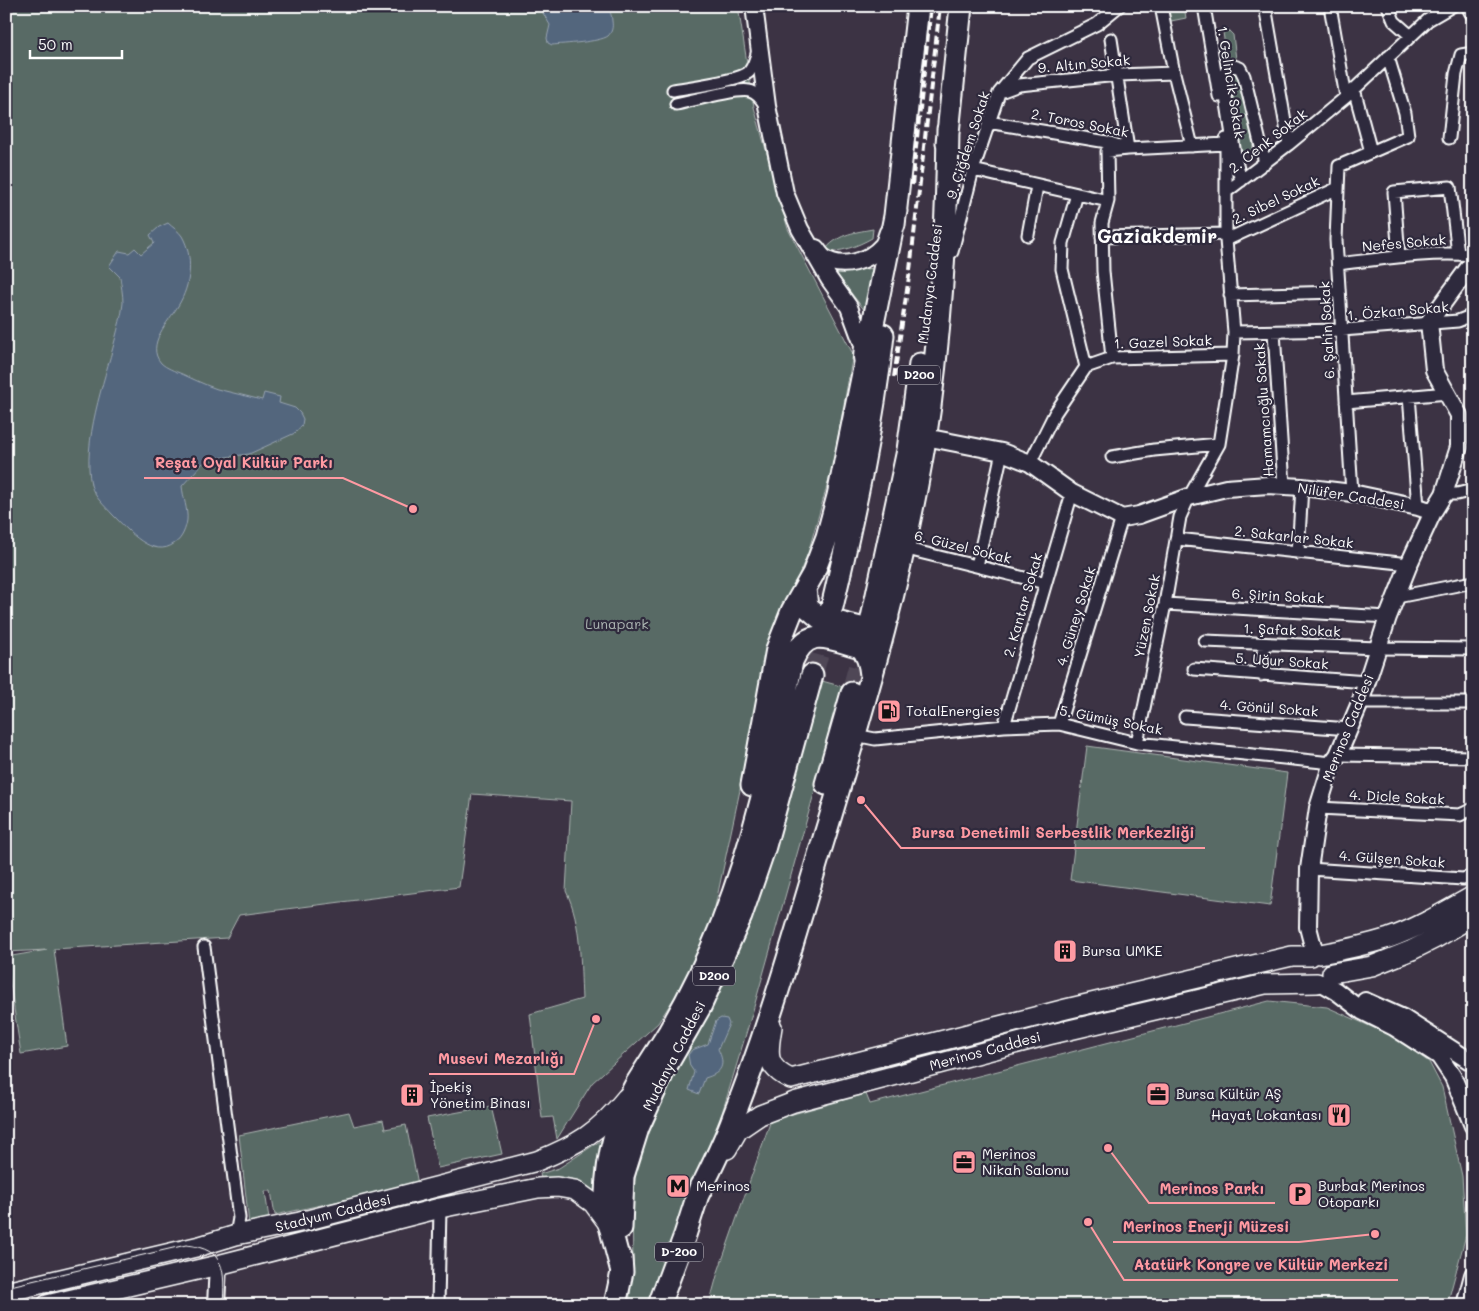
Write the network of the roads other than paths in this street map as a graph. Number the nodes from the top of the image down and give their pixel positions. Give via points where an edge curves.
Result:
1 (754, 6) edge
2 (918, 6) edge
3 (961, 6) edge
4 (1119, 6) edge
5 (1161, 6) edge
6 (1204, 6) edge
7 (1266, 6) edge
8 (1330, 6) edge
9 (1388, 6) edge
10 (1452, 6) edge
11 (1470, 6) edge
12 (1473, 12) edge
13 (1411, 36) junction
14 (1111, 39) dead end
15 (759, 46) junction
16 (1473, 53) edge
17 (1388, 57) junction
18 (1174, 73) junction
19 (1118, 75) junction
20 (673, 90) dead end
21 (999, 93) junction
22 (1350, 93) junction
23 (676, 104) dead end
24 (767, 106) junction
25 (988, 122) junction
26 (948, 129) junction
27 (1449, 138) dead end
28 (1226, 144) junction
29 (1290, 144) junction
30 (1192, 146) junction
31 (1128, 149) junction
32 (1371, 152) junction
33 (1265, 163) junction
34 (973, 170) junction
35 (1241, 181) junction
36 (1037, 186) junction
37 (1338, 188) junction
38 (1226, 192) junction
39 (1078, 194) junction
40 (1108, 201) junction
41 (896, 211) junction
42 (800, 229) junction
43 (1028, 235) dead end
44 (1102, 237) junction
45 (1226, 237) junction
46 (1458, 254) junction
47 (1473, 255) edge
48 (1399, 258) junction
49 (1473, 262) edge
50 (1338, 264) junction
51 (941, 292) junction
52 (1339, 292) junction
53 (1230, 295) junction
54 (1473, 315) edge
55 (1429, 322) junction
56 (1342, 330) junction
57 (1234, 332) junction
58 (1274, 332) junction
59 (1234, 355) junction
60 (1112, 358) junction
61 (1086, 367) junction
62 (861, 382) junction
63 (1448, 393) junction
64 (1409, 396) junction
65 (1346, 402) junction
66 (925, 437) junction
67 (1219, 444) junction
68 (1002, 452) junction
69 (1112, 457) dead end
70 (1030, 463) junction
71 (1284, 486) junction
72 (1302, 487) junction
73 (1473, 490) edge
74 (1072, 493) junction
75 (1352, 493) junction
76 (1444, 494) junction
77 (1189, 497) junction
78 (1425, 509) junction
79 (1122, 518) junction
80 (1177, 540) junction
81 (903, 548) junction
82 (1298, 553) junction
83 (1409, 564) junction
84 (977, 566) junction
85 (1473, 582) edge
86 (1046, 583) junction
87 (805, 589) junction
88 (1397, 597) junction
89 (1165, 604) junction
90 (832, 607) tunnel mouth
91 (880, 617) junction
92 (1388, 617) junction
93 (1205, 641) dead end
94 (1264, 644) junction
95 (1378, 648) junction
96 (1473, 649) edge
97 (1194, 669) dead end
98 (1261, 674) junction
99 (812, 675) tunnel mouth
100 (871, 675) junction
101 (1367, 682) junction
102 (853, 688) tunnel mouth
103 (1360, 703) junction
104 (1473, 703) edge
105 (1185, 717) dead end
106 (1059, 724) junction
107 (1004, 726) junction
108 (1350, 729) junction
109 (856, 735) junction
110 (1137, 743) junction
111 (1473, 757) edge
112 (1335, 759) junction
113 (1318, 808) junction
114 (1473, 810) edge
115 (1309, 869) junction
116 (1468, 877) edge
117 (1473, 895) edge
118 (1473, 916) edge
119 (722, 923) junction
120 (204, 947) dead end
121 (1315, 954) junction
122 (1325, 979) junction
123 (777, 992) junction
124 (1473, 1063) edge
125 (635, 1087) junction
126 (1473, 1099) edge
127 (1472, 1124) edge
128 (696, 1199) junction
129 (440, 1208) junction
130 (236, 1235) junction
131 (218, 1265) junction
132 (622, 1272) junction
133 (1473, 1275) edge
134 (6, 1292) edge
135 (47, 1305) edge
136 (216, 1305) edge
137 (438, 1305) edge
138 (615, 1305) edge
139 (659, 1305) edge
140 (1465, 1305) edge

1 - 15 main road
2 - 41 highway, D200
3 - 26 highway, Mudanya Caddesi / D200
4 - 21 street, 9. Çiğdem Sokak via 1098,24 1028,58
5 - 18 street
6 - 28 street, 1. Gelincik Sokak
7 - 29 street
8 - 22 street
9 - 13 street via 1394,21
10 - 13 street, 2. Cenk Sokak via 1428,20
11 - 12 main road
13 - 17 street, 2. Cenk Sokak
14 - 19 street
15 - 20 street via 756,61 748,72 738,78
15 - 24 main road
16 - 27 street via 1461,55
17 - 22 street, 2. Cenk Sokak
17 - 32 street via 1408,136
18 - 19 street, 9. Altın Sokak
18 - 30 street
19 - 21 street, 9. Altın Sokak via 1019,85
19 - 31 street
21 - 25 street, 9. Çiğdem Sokak
22 - 29 street, 2. Cenk Sokak
22 - 32 street
23 - 24 street via 750,90
24 - 42 main road via 785,193
25 - 31 street, 2. Toros Sokak via 1107,142
25 - 34 street, 9. Çiğdem Sokak
26 - 51 highway
26 - 91 highway, Mudanya Caddesi / D200 via 930,295
28 - 30 street, 2. Toros Sokak
28 - 38 street, 1. Gelincik Sokak
29 - 33 street, 2. Cenk Sokak
30 - 31 street, 2. Toros Sokak
31 - 40 street via 1107,152
32 - 37 street, 6. Şahin Sokak via 1339,166
33 - 35 street, 2. Cenk Sokak
33 - 35 street via 1244,76 1240,68 1228,67 1224,84
34 - 36 street
34 - 51 street, 9. Çiğdem Sokak
35 - 38 street, 2. Cenk Sokak
36 - 39 street
36 - 43 street
37 - 45 street, 2. Sibel Sokak
37 - 50 street, 6. Şahin Sokak
38 - 45 street, 2. Cenk Sokak
39 - 40 street
39 - 61 street via 1063,242 1062,269
40 - 44 street
41 - 42 main road via 883,245 868,258 851,263 824,258
41 - 62 highway
41 - 90 highway, D200 via 879,370 854,516
42 - 62 main road via 849,307 863,345
44 - 45 street
44 - 60 street via 1102,271
45 - 53 street, 2. Cenk Sokak
46 - 47 street, Nefes Sokak
46 - 48 street, Nefes Sokak
46 - 48 street via 1450,187 1394,192
48 - 50 street, Nefes Sokak
49 - 55 main road
50 - 52 street, 6. Şahin Sokak
51 - 66 highway
52 - 53 street
52 - 56 street, 6. Şahin Sokak
53 - 57 street, 2. Cenk Sokak
54 - 55 street, 1. Özkan Sokak via 1458,321
55 - 56 street, 1. Özkan Sokak
55 - 63 main road via 1434,370
56 - 58 street, 1. Özkan Sokak
56 - 65 street, 6. Şahin Sokak
57 - 58 street, 1. Özkan Sokak
57 - 59 street, 2. Cenk Sokak
58 - 71 street, Hamamcıoğlu Sokak
59 - 60 street, 1. Gazel Sokak
59 - 67 street, 2. Cenk Sokak
60 - 61 street, 1. Gazel Sokak
61 - 70 street via 1055,413
62 - 87 highway via 827,537
63 - 64 street
63 - 76 main road via 1459,415 1459,447
64 - 65 street
64 - 78 street
65 - 75 street, 6. Şahin Sokak
66 - 68 main road
66 - 81 highway
67 - 69 street
67 - 77 street, 2. Cenk Sokak
68 - 70 main road
68 - 84 street
70 - 74 main road
71 - 72 main road, Nilüfer Caddesi
71 - 77 main road, Nilüfer Caddesi via 1226,488
72 - 75 main road, Nilüfer Caddesi
72 - 82 street
73 - 76 street
74 - 79 main road
74 - 86 street, 2. Kantar Sokak
75 - 78 main road, Nilüfer Caddesi
76 - 78 main road
77 - 79 main road, Nilüfer Caddesi
77 - 80 street, Yüzen Sokak via 1180,517
78 - 83 main road, Merinos Caddesi
79 - 106 street, 4. Güney Sokak
80 - 82 street, 2. Sakarlar Sokak
80 - 89 street, Yüzen Sokak
81 - 84 street, 6. Güzel Sokak
81 - 91 highway
82 - 83 street, 2. Sakarlar Sokak
83 - 88 main road, Merinos Caddesi
84 - 86 street, 6. Güzel Sokak
85 - 88 street
86 - 107 street, 2. Kantar Sokak
87 - 91 highway via 807,607 820,618 872,631 877,629
87 - 119 highway via 777,649 741,846
88 - 92 main road, Merinos Caddesi
89 - 92 street, 6. Şirin Sokak
89 - 110 street, Yüzen Sokak
91 - 100 highway
92 - 95 main road, Merinos Caddesi
93 - 94 street, 1. Şafak Sokak
94 - 95 street, 1. Şafak Sokak
94 - 98 street
95 - 96 street, 1. Şafak Sokak
95 - 101 main road, Merinos Caddesi
97 - 98 street, 5. Uğur Sokak
98 - 101 street, 5. Uğur Sokak
99 - 132 highway, Mudanya Caddesi / D200 via 765,846 741,916 700,1007 665,1068 638,1128 623,1176
100 - 109 highway
100 - 119 highway via 866,652 861,647 819,637 810,638 796,650 761,802
101 - 103 main road, Merinos Caddesi
102 - 128 highway via 797,884
103 - 104 street
103 - 108 main road, Merinos Caddesi
105 - 108 street, 4. Gönül Sokak
106 - 107 street, 5. Gümüş Sokak
106 - 110 street, 5. Gümüş Sokak
107 - 109 street, 5. Gümüş Sokak via 875,739
108 - 112 main road, Merinos Caddesi
109 - 123 highway
110 - 112 street, 5. Gümüş Sokak
111 - 112 street, 5. Gümüş Sokak
112 - 113 main road, Merinos Caddesi
113 - 114 street, 4. Dicle Sokak via 1460,815
113 - 115 main road, Merinos Caddesi
115 - 116 street, 4. Gülşen Sokak
115 - 121 main road, Merinos Caddesi via 1308,927
116 - 117 street
117 - 121 main road via 1390,937
118 - 122 main road, Merinos Caddesi via 1412,950 1372,966
119 - 125 highway via 698,978
120 - 130 street via 239,1218
121 - 122 main road via 1332,962
121 - 122 main road via 1305,963 1304,972 1309,980
121 - 123 main road, Merinos Caddesi via 1292,956 1085,1004 791,1079 771,1065 769,1046
122 - 124 main road via 1403,1018
122 - 127 main road via 1362,1011 1439,1056 1453,1077
122 - 128 main road, Merinos Caddesi via 1265,984 1048,1035 794,1102 760,1115 738,1130
123 - 128 highway via 733,1120
125 - 130 main road, Stadyum Caddesi via 593,1133 567,1149 537,1161 300,1222
125 - 132 highway via 621,1117 610,1154 606,1196
126 - 127 main road via 1470,1106
128 - 139 highway, D-200
129 - 131 main road
129 - 132 main road via 538,1188 575,1190 593,1203 607,1222
129 - 137 street
130 - 134 main road, Stadyum Caddesi
131 - 135 main road
131 - 136 main road
132 - 138 highway
133 - 140 main road

